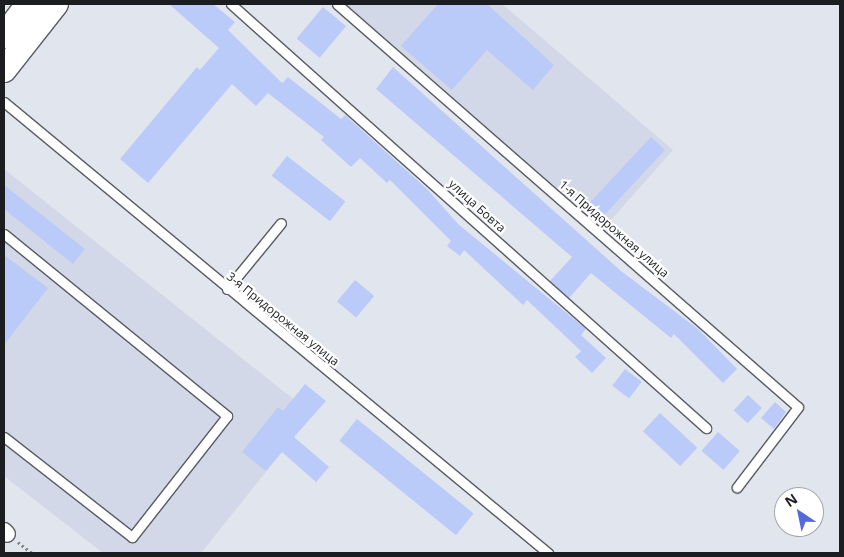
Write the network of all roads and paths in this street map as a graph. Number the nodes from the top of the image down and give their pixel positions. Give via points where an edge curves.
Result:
1 (24, 4) edge
2 (28, 4) edge
3 (56, 4) edge
4 (64, 4) edge
5 (231, 4) edge
6 (337, 4) edge
7 (14, 34) edge
8 (4, 70) edge
9 (4, 102) edge
10 (281, 222) dead end
11 (4, 234) edge
12 (227, 289) junction
13 (706, 428) dead end
14 (4, 437) edge
15 (737, 487) dead end
16 (548, 553) edge

1 - 7 main road
2 - 7 main road
3 - 7 main road
4 - 7 main road
5 - 13 lane, улица Бовта
6 - 15 lane, 1-я Придорожная улица via 798,408
7 - 8 main road
9 - 12 lane, 3-я Придорожная улица
10 - 12 lane
11 - 14 lane via 227,416 132,537
12 - 16 lane, 3-я Придорожная улица

